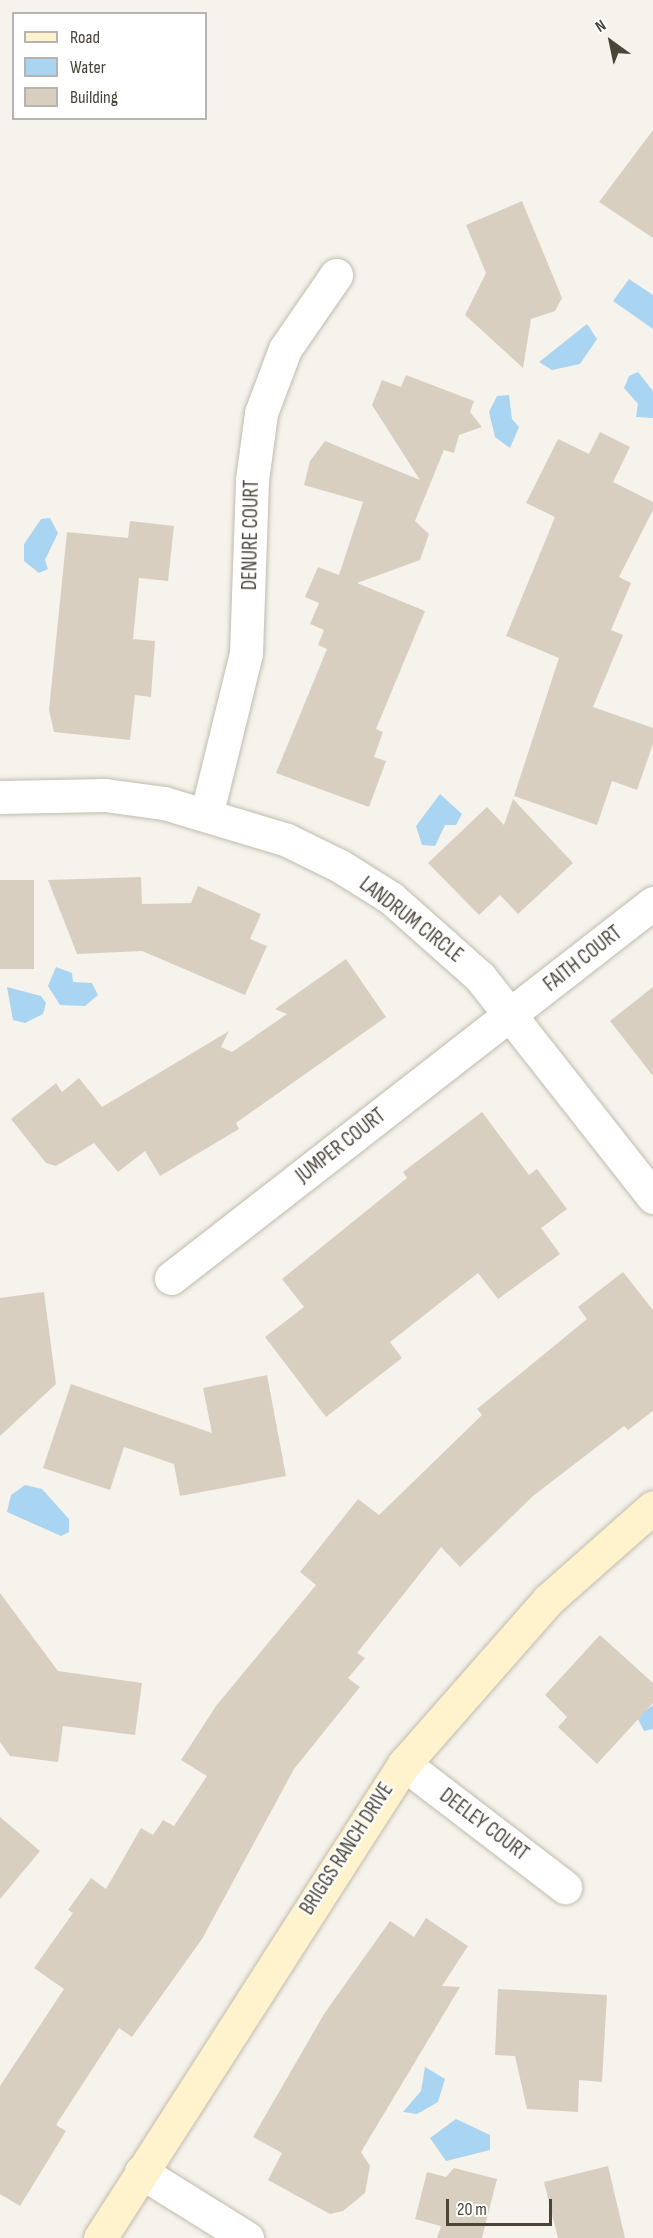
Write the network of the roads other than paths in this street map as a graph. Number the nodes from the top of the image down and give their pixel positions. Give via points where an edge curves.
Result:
1 (336, 274) dead end
2 (0, 797) edge
3 (207, 812) junction
4 (653, 903) edge
5 (512, 1014) junction
6 (653, 1197) edge
7 (171, 1278) dead end
8 (653, 1507) edge
9 (404, 1764) junction
10 (565, 1887) dead end
11 (141, 2172) junction
12 (100, 2238) edge
13 (247, 2238) edge

1 - 3 street, DENURE COURT via 285,349 261,413 252,480 246,653
2 - 3 street, LANDRUM CIRCLE via 105,795
3 - 5 street, LANDRUM CIRCLE via 287,840 391,898 437,935
4 - 5 street, FAITH COURT
5 - 6 street, LANDRUM CIRCLE
5 - 7 street, JUMPER COURT
8 - 9 street, BRIGGS RANCH DRIVE via 548,1600 475,1676
9 - 10 street, DEELEY COURT
9 - 11 street, BRIGGS RANCH DRIVE
11 - 12 street, BRIGGS RANCH DRIVE
11 - 13 street

